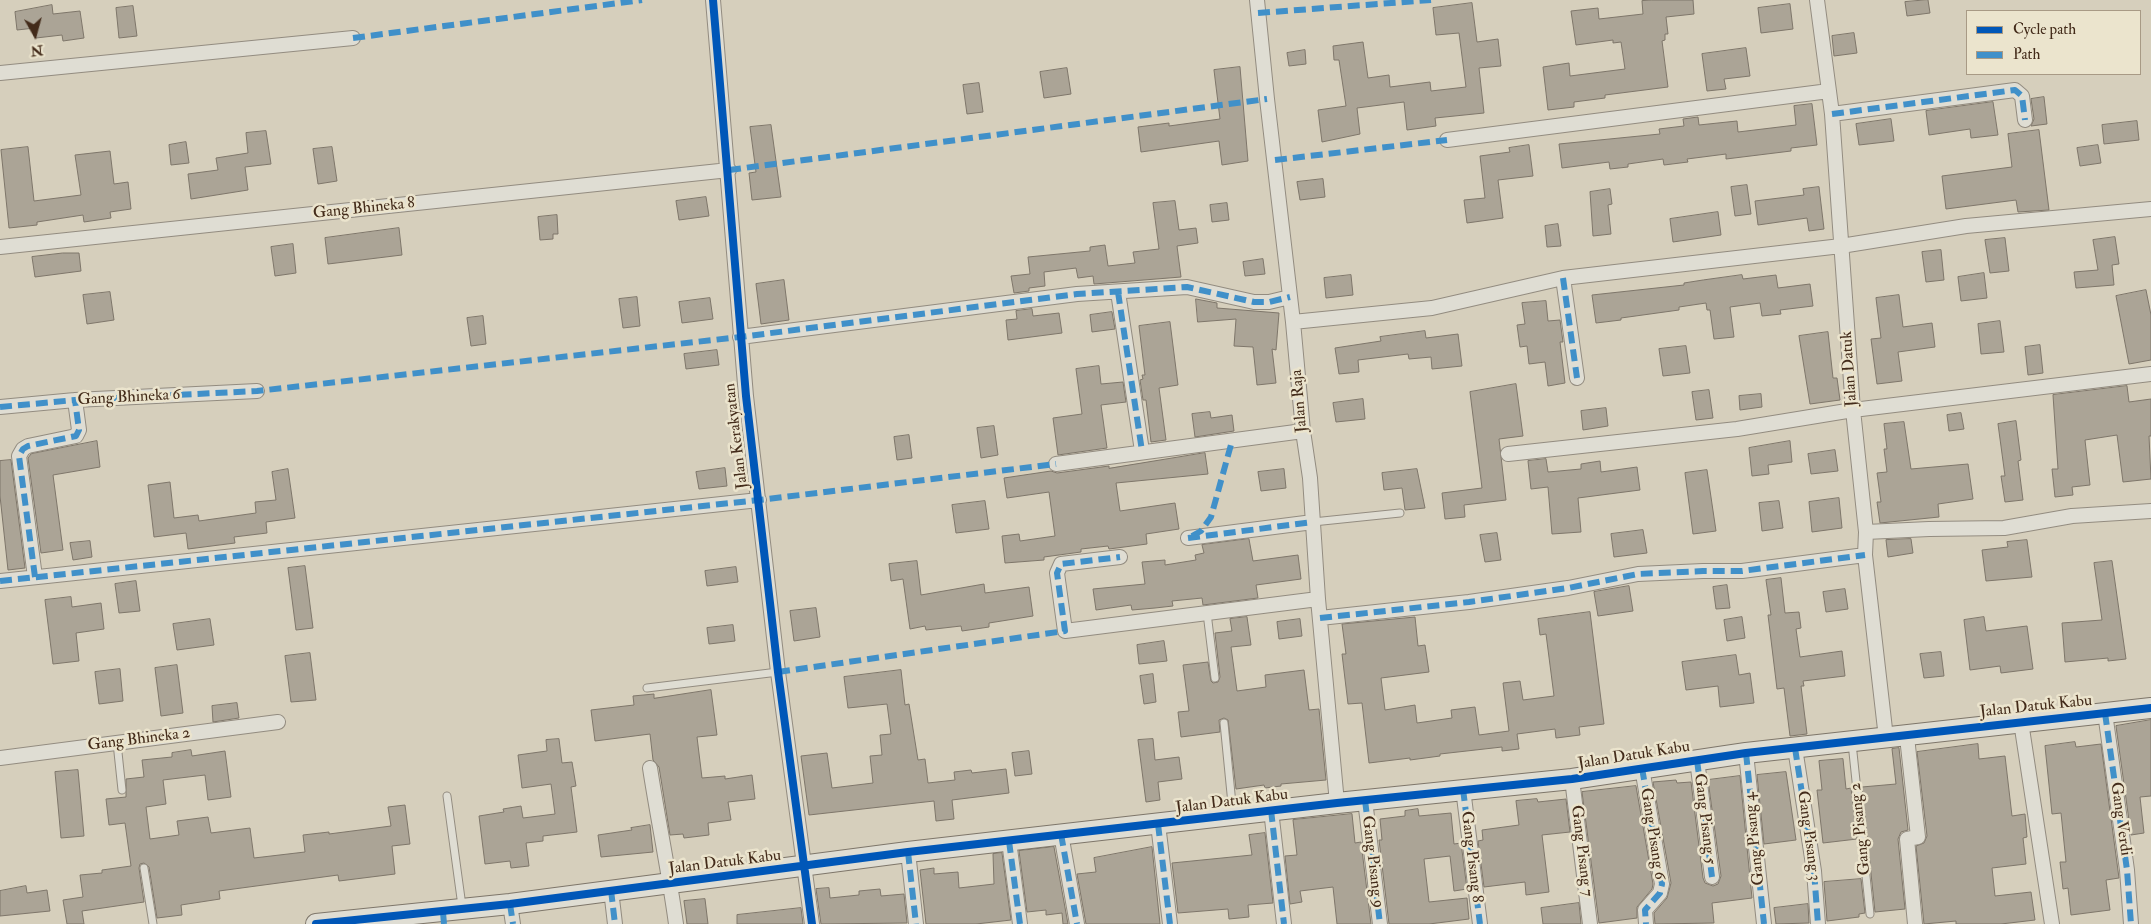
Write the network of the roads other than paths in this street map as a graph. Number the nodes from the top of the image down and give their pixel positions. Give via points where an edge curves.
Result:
1 (713, 0) edge
2 (1257, 0) edge
3 (1817, 0) edge
4 (353, 38) dead end
5 (0, 73) edge
6 (1829, 90) junction
7 (1832, 114) junction
8 (2025, 120) dead end
9 (1447, 140) dead end
10 (729, 170) junction
11 (2151, 209) edge
12 (1841, 246) junction
13 (0, 247) edge
14 (1563, 278) junction
15 (1118, 292) junction
16 (1290, 297) junction
17 (1293, 322) junction
18 (740, 337) junction
19 (2151, 374) edge
20 (1577, 378) dead end
21 (257, 391) dead end
22 (75, 400) junction
23 (0, 408) edge
24 (1853, 410) junction
25 (1303, 431) junction
26 (1142, 451) junction
27 (1508, 454) dead end
28 (1056, 464) dead end
29 (758, 500) junction
30 (2151, 511) edge
31 (1400, 512) dead end
32 (1313, 522) junction
33 (1866, 532) junction
34 (1188, 538) dead end
35 (1865, 555) junction
36 (1120, 557) dead end
37 (35, 577) junction
38 (0, 581) edge
39 (1318, 600) junction
40 (1207, 613) junction
41 (1320, 618) junction
42 (778, 672) junction
43 (1214, 678) dead end
44 (647, 688) dead end
45 (2151, 708) edge
46 (2105, 713) junction
47 (278, 722) dead end
48 (2021, 722) junction
49 (1224, 723) dead end
50 (1907, 736) junction
51 (1886, 738) junction
52 (117, 743) junction
53 (1852, 743) junction
54 (1795, 748) junction
55 (1746, 753) junction
56 (0, 758) edge
57 (1697, 760) junction
58 (650, 768) dead end
59 (1642, 768) junction
60 (1572, 779) junction
61 (1463, 789) junction
62 (122, 790) dead end
63 (446, 796) dead end
64 (1365, 800) junction
65 (1337, 803) junction
66 (1271, 810) junction
67 (1233, 815) junction
68 (1158, 824) junction
69 (1061, 834) junction
70 (1009, 841) junction
71 (908, 852) junction
72 (804, 867) junction
73 (144, 868) dead end
74 (1712, 877) dead end
75 (671, 883) junction
76 (611, 890) junction
77 (510, 904) junction
78 (1870, 914) dead end
79 (450, 915) edge
80 (153, 924) edge
81 (316, 924) edge
82 (513, 924) edge
83 (615, 924) edge
84 (676, 924) edge
85 (812, 924) edge
86 (916, 924) edge
87 (1020, 924) edge
88 (1077, 924) edge
89 (1170, 924) edge
90 (1284, 924) edge
91 (1380, 924) edge
92 (1480, 924) edge
93 (1590, 924) edge
94 (1646, 924) edge
95 (1764, 924) edge
96 (1818, 924) edge
97 (1915, 924) edge
98 (2052, 924) edge
99 (2131, 924) edge

1 - 10 street, Jalan Kerakyatan
2 - 16 street, Jalan Raja
3 - 6 street, Jalan Datuk
4 - 5 street
6 - 7 street, Jalan Datuk
6 - 9 street
7 - 8 street via 2016,90 2022,96
7 - 12 street, Jalan Datuk
10 - 13 street, Gang Bhineka 8
10 - 18 street, Jalan Kerakyatan
11 - 12 street via 1966,226
12 - 14 street
12 - 24 street, Jalan Datuk
14 - 17 street via 1432,308
14 - 20 street
15 - 16 street via 1187,287 1254,302
15 - 18 street via 1068,295
15 - 26 street
16 - 17 street, Jalan Raja
17 - 25 street, Jalan Raja
18 - 29 street, Jalan Kerakyatan
19 - 24 street
21 - 22 street, Gang Bhineka 6
22 - 23 street, Gang Bhineka 6
22 - 37 street via 78,434 28,446 19,456
24 - 27 street via 1737,429
24 - 33 street, Jalan Datuk
25 - 26 street
25 - 32 street, Jalan Raja
26 - 28 street
29 - 37 street
29 - 42 street, Jalan Kerakyatan
30 - 33 street via 2072,516 2004,528
31 - 32 lane
32 - 34 street
32 - 39 street, Jalan Raja
33 - 35 street, Jalan Datuk
35 - 41 street via 1742,571 1638,574 1469,602
35 - 51 street, Jalan Datuk
36 - 40 street via 1070,562 1058,568 1065,631
37 - 38 street
39 - 40 street
39 - 41 street, Jalan Raja
40 - 43 lane
41 - 65 street, Jalan Raja
42 - 44 lane
42 - 72 street, Jalan Kerakyatan
45 - 46 street, Jalan Datuk Kabu
46 - 48 street, Jalan Datuk Kabu
46 - 99 street, Gang Verdi via 2127,870
47 - 52 street, Gang Bhineka 2
48 - 50 street, Jalan Datuk Kabu
48 - 98 street
49 - 67 lane
50 - 51 street, Jalan Datuk Kabu
50 - 97 street via 1918,837 1907,839
51 - 53 street, Jalan Datuk Kabu
52 - 56 street, Gang Bhineka 2
52 - 62 lane
53 - 54 street, Jalan Datuk Kabu
53 - 78 lane, Gang Pisang 2
54 - 55 street, Jalan Datuk Kabu
54 - 96 street, Gang Pisang 3 via 1814,871
55 - 57 street, Jalan Datuk Kabu
55 - 95 street, Gang Pisang 4
57 - 59 street, Jalan Datuk Kabu
57 - 74 street, Gang Pisang 5
58 - 75 street
59 - 60 street, Jalan Datuk Kabu
59 - 94 street, Gang Pisang 6 via 1662,884 1660,893 1645,910
60 - 61 street, Jalan Datuk Kabu
60 - 93 street, Gang Pisang 7
61 - 64 street, Jalan Datuk Kabu
61 - 92 street, Gang Pisang 8
63 - 79 lane
64 - 65 street, Jalan Datuk Kabu
64 - 91 street, Gang Pisang 9
65 - 66 street, Jalan Datuk Kabu
66 - 67 street, Jalan Datuk Kabu
66 - 90 street
67 - 68 street, Jalan Datuk Kabu
68 - 69 street, Jalan Datuk Kabu
68 - 89 street
69 - 70 street, Jalan Datuk Kabu
69 - 88 street
70 - 71 street, Jalan Datuk Kabu
70 - 87 street
71 - 72 street, Jalan Datuk Kabu
71 - 86 street
72 - 75 street, Jalan Datuk Kabu
72 - 85 street, Jalan Kerakyatan
73 - 80 lane
75 - 76 street, Jalan Datuk Kabu
75 - 84 street
76 - 77 street, Jalan Datuk Kabu
76 - 83 street
77 - 79 street, Jalan Datuk Kabu
77 - 82 street
79 - 81 street, Jalan Datuk Kabu

